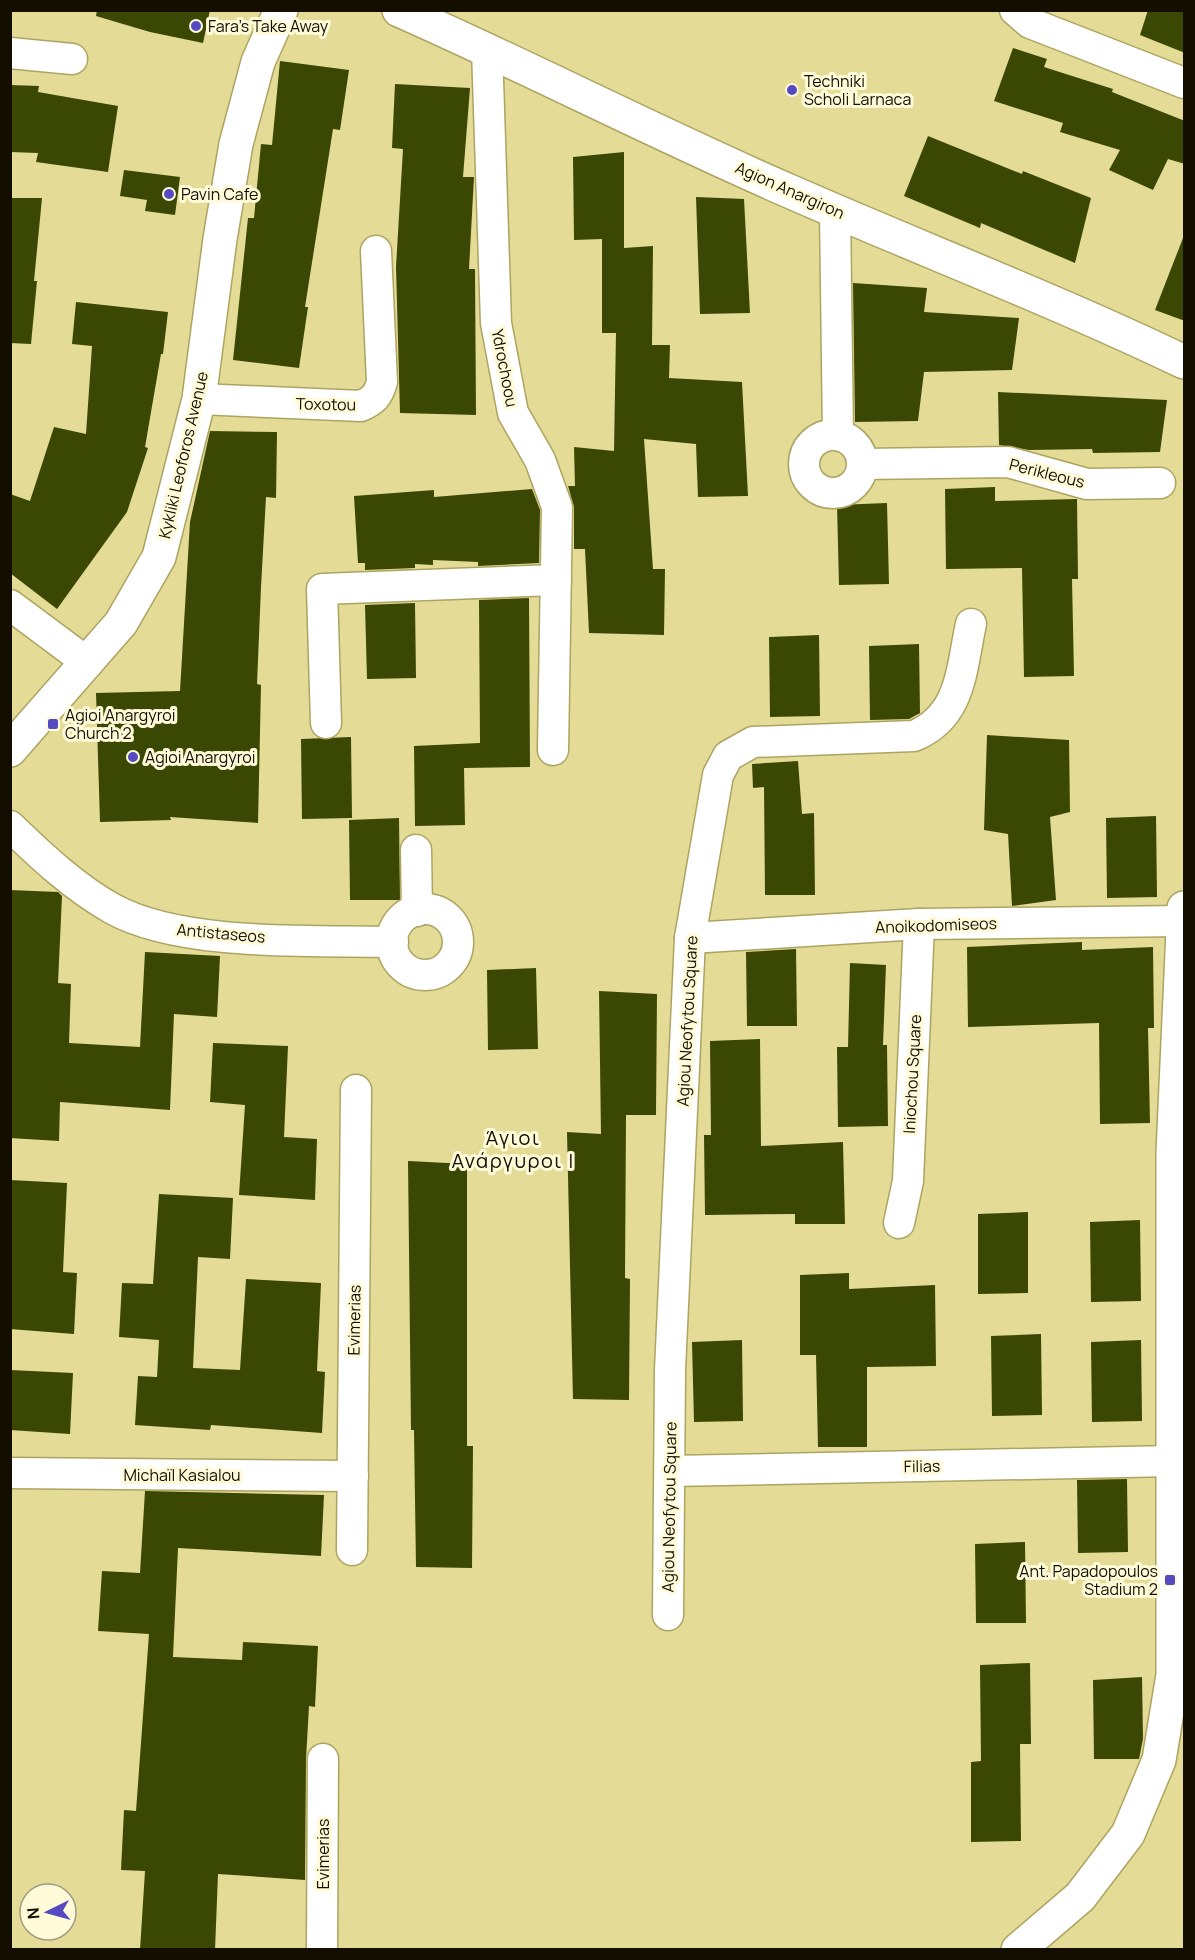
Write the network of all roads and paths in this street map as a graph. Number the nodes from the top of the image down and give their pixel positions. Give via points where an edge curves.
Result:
1 (281, 10) edge
2 (399, 10) edge
3 (1015, 10) edge
4 (487, 49) junction
5 (10, 53) edge
6 (72, 59) dead end
7 (1185, 83) edge
8 (835, 210) junction
9 (376, 251) dead end
10 (1185, 362) edge
11 (199, 399) junction
12 (838, 435) junction
13 (863, 464) junction
14 (1160, 483) dead end
15 (556, 580) junction
16 (10, 606) edge
17 (971, 624) dead end
18 (88, 663) junction
19 (326, 723) dead end
20 (10, 750) edge
21 (553, 750) dead end
22 (10, 826) edge
23 (416, 850) dead end
24 (417, 911) junction
25 (1184, 914) edge
26 (919, 924) junction
27 (690, 938) junction
28 (393, 942) junction
29 (356, 1090) dead end
30 (899, 1223) dead end
31 (1174, 1461) junction
32 (670, 1471) junction
33 (10, 1473) edge
34 (353, 1476) junction
35 (352, 1550) dead end
36 (668, 1615) dead end
37 (323, 1759) dead end
38 (322, 1950) edge
39 (1018, 1950) edge

1 - 11 street, Kykliki Leoforos Avenue via 258,62 236,144
2 - 4 street, Agion Anargiron
3 - 7 street via 1030,23
4 - 8 street, Agion Anargiron
4 - 15 street, Ydrochoou via 496,323 513,413 540,459 557,507
5 - 6 street
8 - 10 street, Agion Anargiron via 1088,316
8 - 12 street
9 - 11 street, Toxotou via 382,382 373,401 361,406
11 - 18 street, Kykliki Leoforos Avenue via 159,557 121,623
12 - 13 street via 855,445
12 - 13 street via 818,439 811,445 804,464 810,483 825,493 843,492 858,481
13 - 14 street, Perikleous via 1008,462 1087,484
15 - 19 street via 322,589
15 - 21 street, Ydrochoou
16 - 18 street
17 - 27 street, Agiou Neofytou Square via 953,702 930,729 914,736 753,742 728,756 712,800
18 - 20 street, Kykliki Leoforos Avenue
22 - 28 street, Antistaseos via 81,888 114,909 145,922 204,934
23 - 24 street
24 - 28 street via 399,922
24 - 28 street via 440,913 449,920 458,941 451,963 432,975 420,975 409,971 395,954
25 - 26 street, Anoikodomiseos
25 - 31 street via 1173,1153
26 - 27 street, Anoikodomiseos
26 - 30 street, Iniochou Square via 908,1181
27 - 32 street, Agiou Neofytou Square via 670,1370
29 - 34 street, Evimerias
31 - 32 street, Filias
31 - 39 street via 1173,1675 1159,1760 1128,1834 1080,1897
32 - 36 street, Agiou Neofytou Square
33 - 34 street, Michaïl Kasialou
34 - 35 street, Evimerias
37 - 38 street, Evimerias

